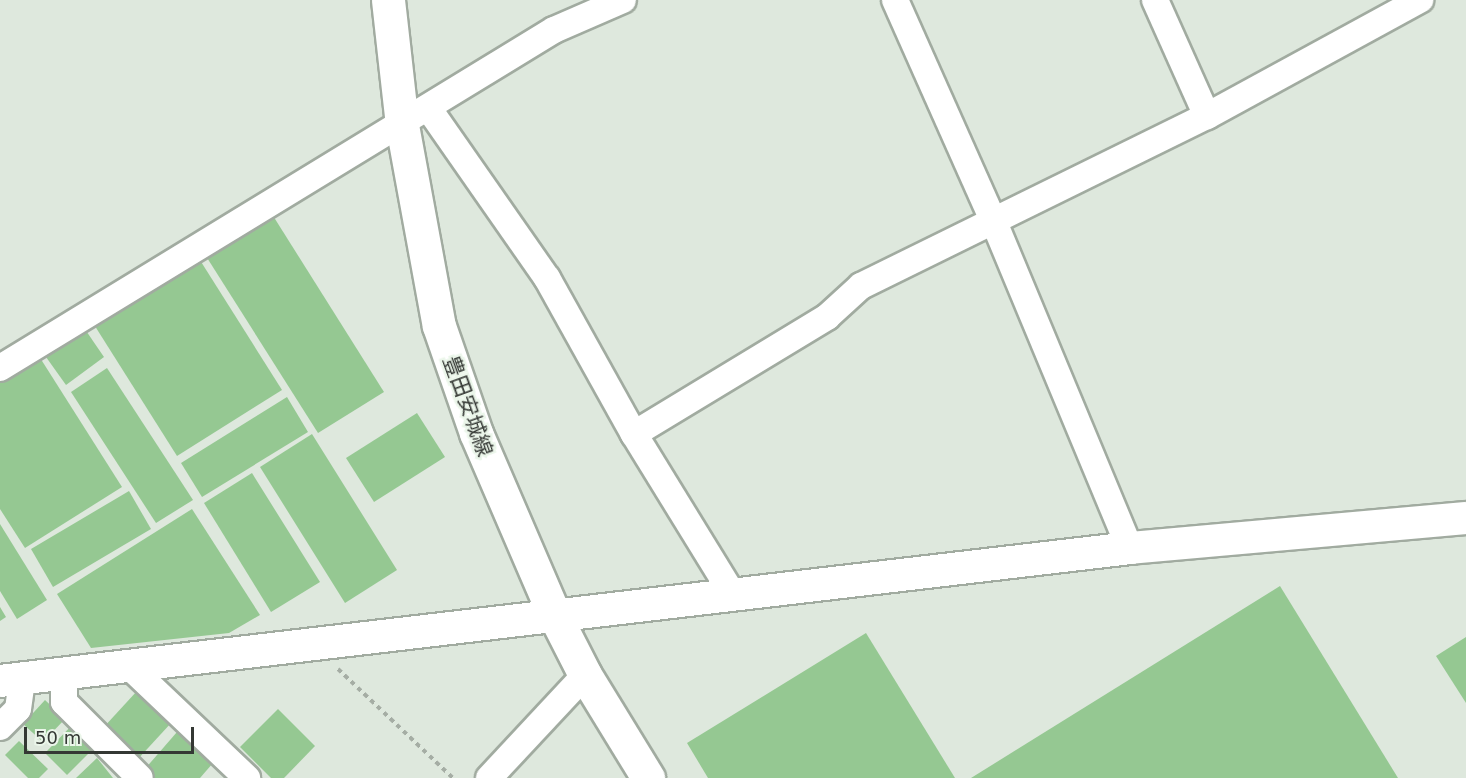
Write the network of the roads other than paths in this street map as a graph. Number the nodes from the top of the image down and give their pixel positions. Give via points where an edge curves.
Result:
1 (388, 0) edge
2 (623, 0) edge
3 (895, 0) edge
4 (1155, 0) edge
5 (1420, 0) edge
6 (1207, 116) junction
7 (416, 117) junction
8 (994, 222) junction
9 (0, 368) edge
10 (634, 434) junction
11 (1466, 518) edge
12 (1130, 548) junction
13 (733, 595) junction
14 (555, 616) junction
15 (129, 666) junction
16 (64, 674) junction
17 (585, 675) junction
18 (11, 680) edge
19 (0, 727) edge
20 (140, 778) edge
21 (247, 778) edge
22 (489, 778) edge
23 (648, 778) edge

1 - 7 main road, 豊田安城線
2 - 7 street via 554,30
3 - 8 street
4 - 6 street
5 - 6 street
6 - 8 street
7 - 9 street
7 - 10 street via 547,278
7 - 14 main road, 豊田安城線 via 439,326 476,433
8 - 10 street via 861,285 826,317
8 - 12 street
10 - 13 street
11 - 12 street
12 - 13 street
13 - 14 street
14 - 15 street
14 - 17 main road, 豊田安城線
15 - 16 street
15 - 21 street
16 - 18 street
16 - 20 street via 64,702
17 - 22 street
17 - 23 main road, 豊田安城線
18 - 19 street via 18,709

